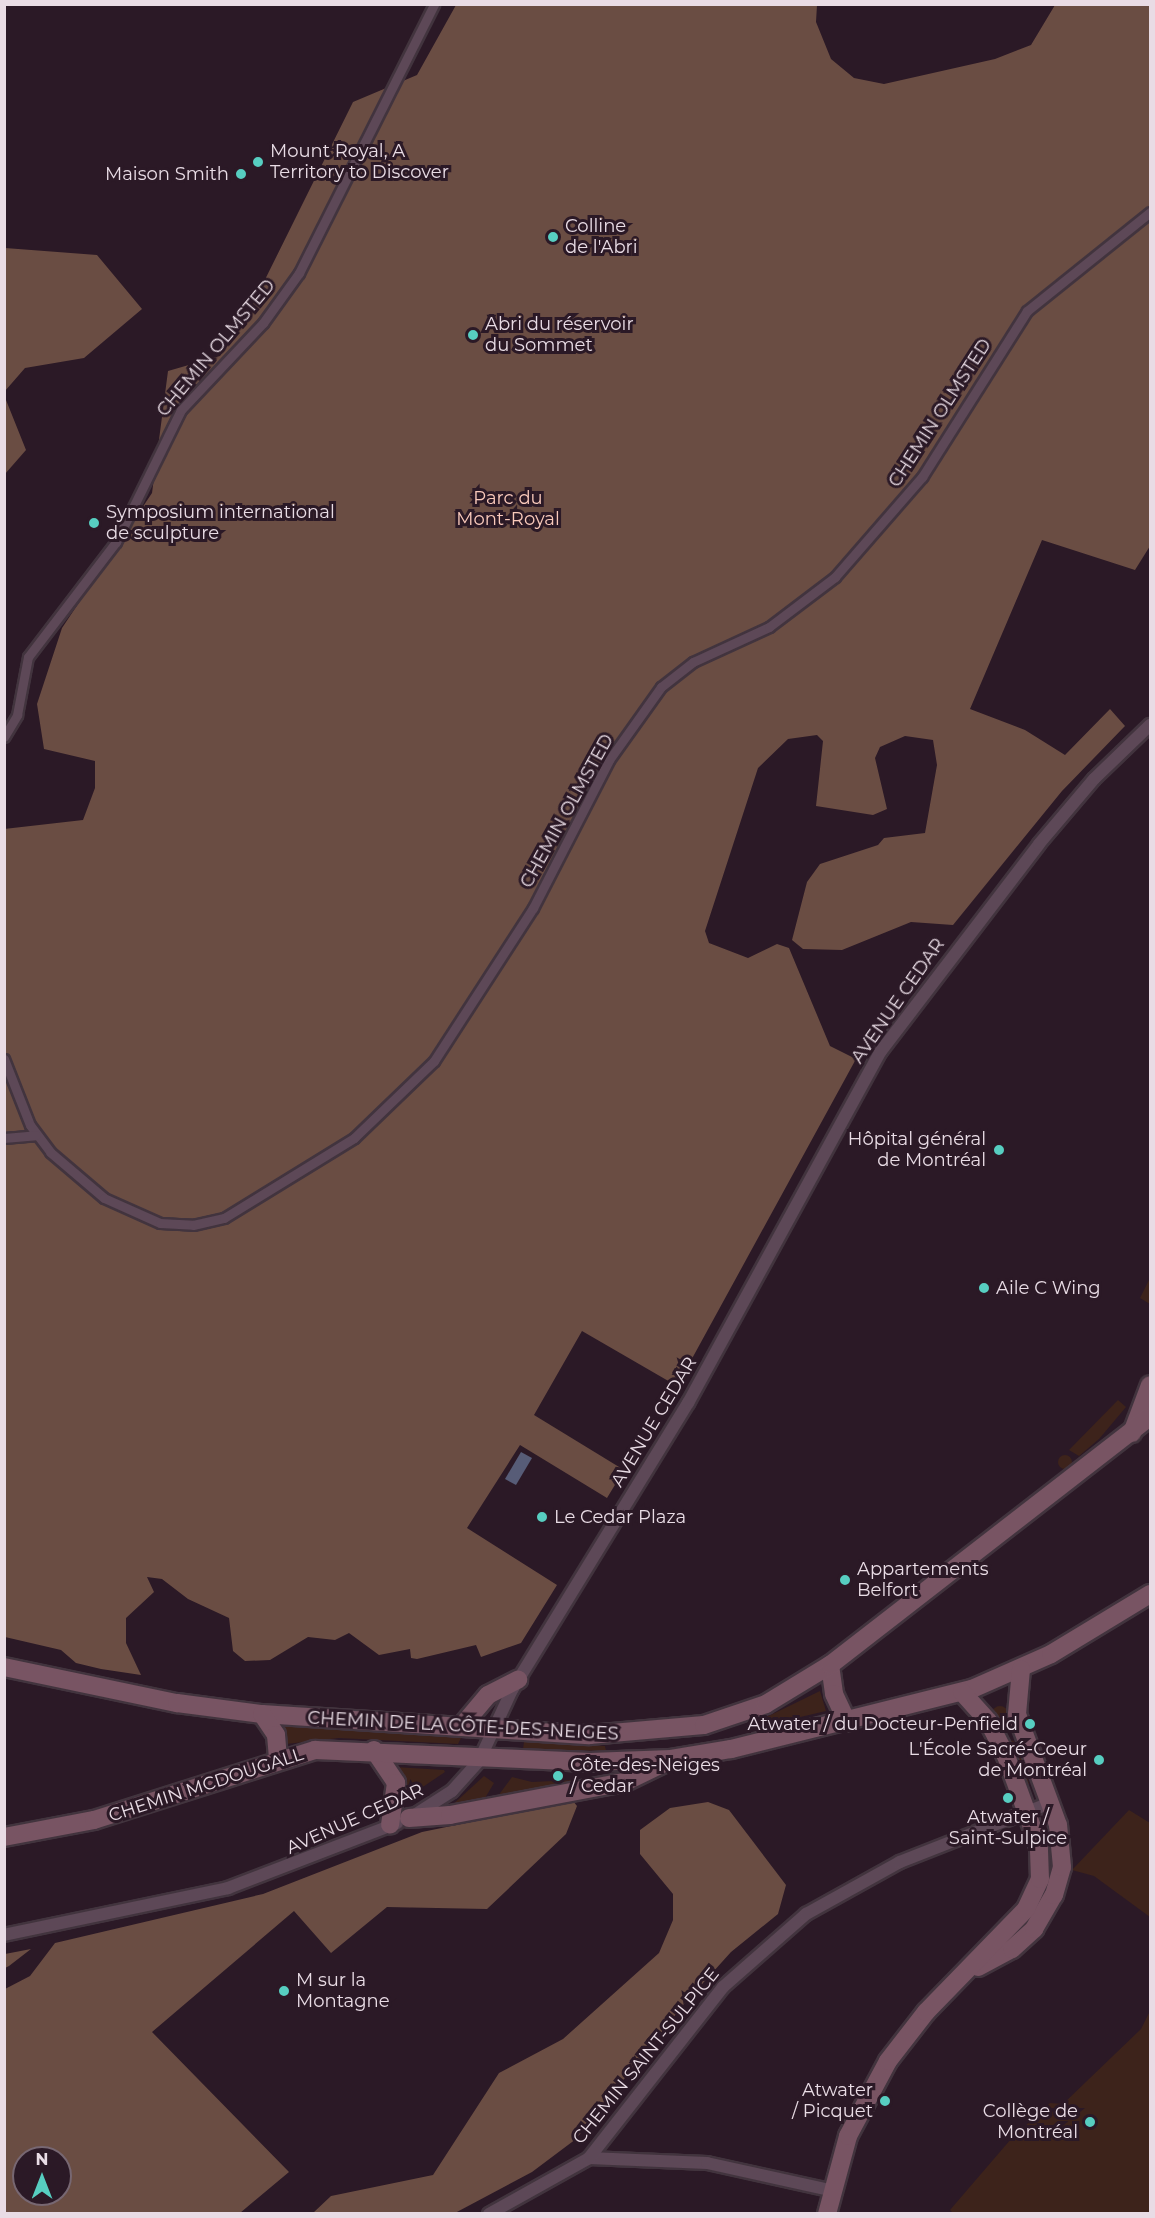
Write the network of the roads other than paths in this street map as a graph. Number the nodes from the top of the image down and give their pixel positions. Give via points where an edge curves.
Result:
1 (434, 4) edge
2 (1150, 212) edge
3 (1150, 725) edge
4 (4, 737) edge
5 (4, 1059) edge
6 (36, 1135) junction
7 (4, 1138) edge
8 (1150, 1385) edge
9 (1150, 1417) edge
10 (1131, 1434) junction
11 (1150, 1594) edge
12 (831, 1665) junction
13 (4, 1667) edge
14 (1022, 1669) junction
15 (518, 1680) junction
16 (962, 1692) junction
17 (262, 1714) junction
18 (847, 1722) junction
19 (461, 1727) junction
20 (493, 1729) junction
21 (374, 1750) junction
22 (481, 1756) junction
23 (278, 1758) junction
24 (671, 1760) junction
25 (1050, 1803) junction
26 (1027, 1812) junction
27 (409, 1818) junction
28 (390, 1826) junction
29 (4, 1837) edge
30 (4, 1935) edge
31 (971, 1970) junction
32 (589, 2158) junction
33 (830, 2190) junction
34 (489, 2214) edge
35 (827, 2214) edge

1 - 4 street, CHEMIN OLMSTED via 299,273 263,323 181,410 116,542 28,657 17,715
2 - 6 street, CHEMIN OLMSTED via 1027,311 922,477 835,577 769,627 693,662 661,687 609,760 533,908 434,1061 354,1138 239,1210 213,1222 183,1225 149,1220 104,1198
3 - 15 street, AVENUE CEDAR via 1046,835 881,1051 692,1395
5 - 6 street, CHEMIN OLMSTED
6 - 7 street
8 - 10 main road
9 - 10 main road, CHEMIN DE LA CÔTE-DES-NEIGES
10 - 12 main road, CHEMIN DE LA CÔTE-DES-NEIGES
11 - 14 main road
12 - 18 main road via 834,1694
12 - 20 main road, CHEMIN DE LA CÔTE-DES-NEIGES via 756,1708 691,1728 600,1735
13 - 17 main road, CHEMIN DE LA CÔTE-DES-NEIGES via 168,1701
14 - 16 main road
14 - 25 main road via 1017,1714
15 - 19 main road via 488,1695
15 - 20 street, AVENUE CEDAR
16 - 18 main road
16 - 26 main road via 996,1735
17 - 19 main road, CHEMIN DE LA CÔTE-DES-NEIGES
17 - 23 main road via 276,1735
18 - 24 main road
19 - 20 main road, CHEMIN DE LA CÔTE-DES-NEIGES
20 - 22 street, AVENUE CEDAR
21 - 22 main road, CHEMIN MCDOUGALL
21 - 23 main road, CHEMIN MCDOUGALL via 328,1749
21 - 28 main road via 396,1783
22 - 24 main road, CHEMIN MCDOUGALL via 582,1762
22 - 27 street, AVENUE CEDAR via 452,1791
23 - 29 main road, CHEMIN MCDOUGALL via 112,1815
24 - 27 main road via 625,1782 450,1815
25 - 26 street, CHEMIN SAINT-SULPICE
25 - 31 main road via 1063,1851 1050,1904 1020,1943
26 - 31 main road via 1041,1854 1038,1887 1026,1909
26 - 32 street, CHEMIN SAINT-SULPICE via 856,1882 762,1949 690,2026
27 - 28 street, AVENUE CEDAR
28 - 30 street, AVENUE CEDAR via 228,1888
31 - 33 main road via 926,2012 888,2061 852,2126
32 - 33 street via 707,2163
32 - 34 street, CHEMIN SAINT-SULPICE
33 - 35 main road

